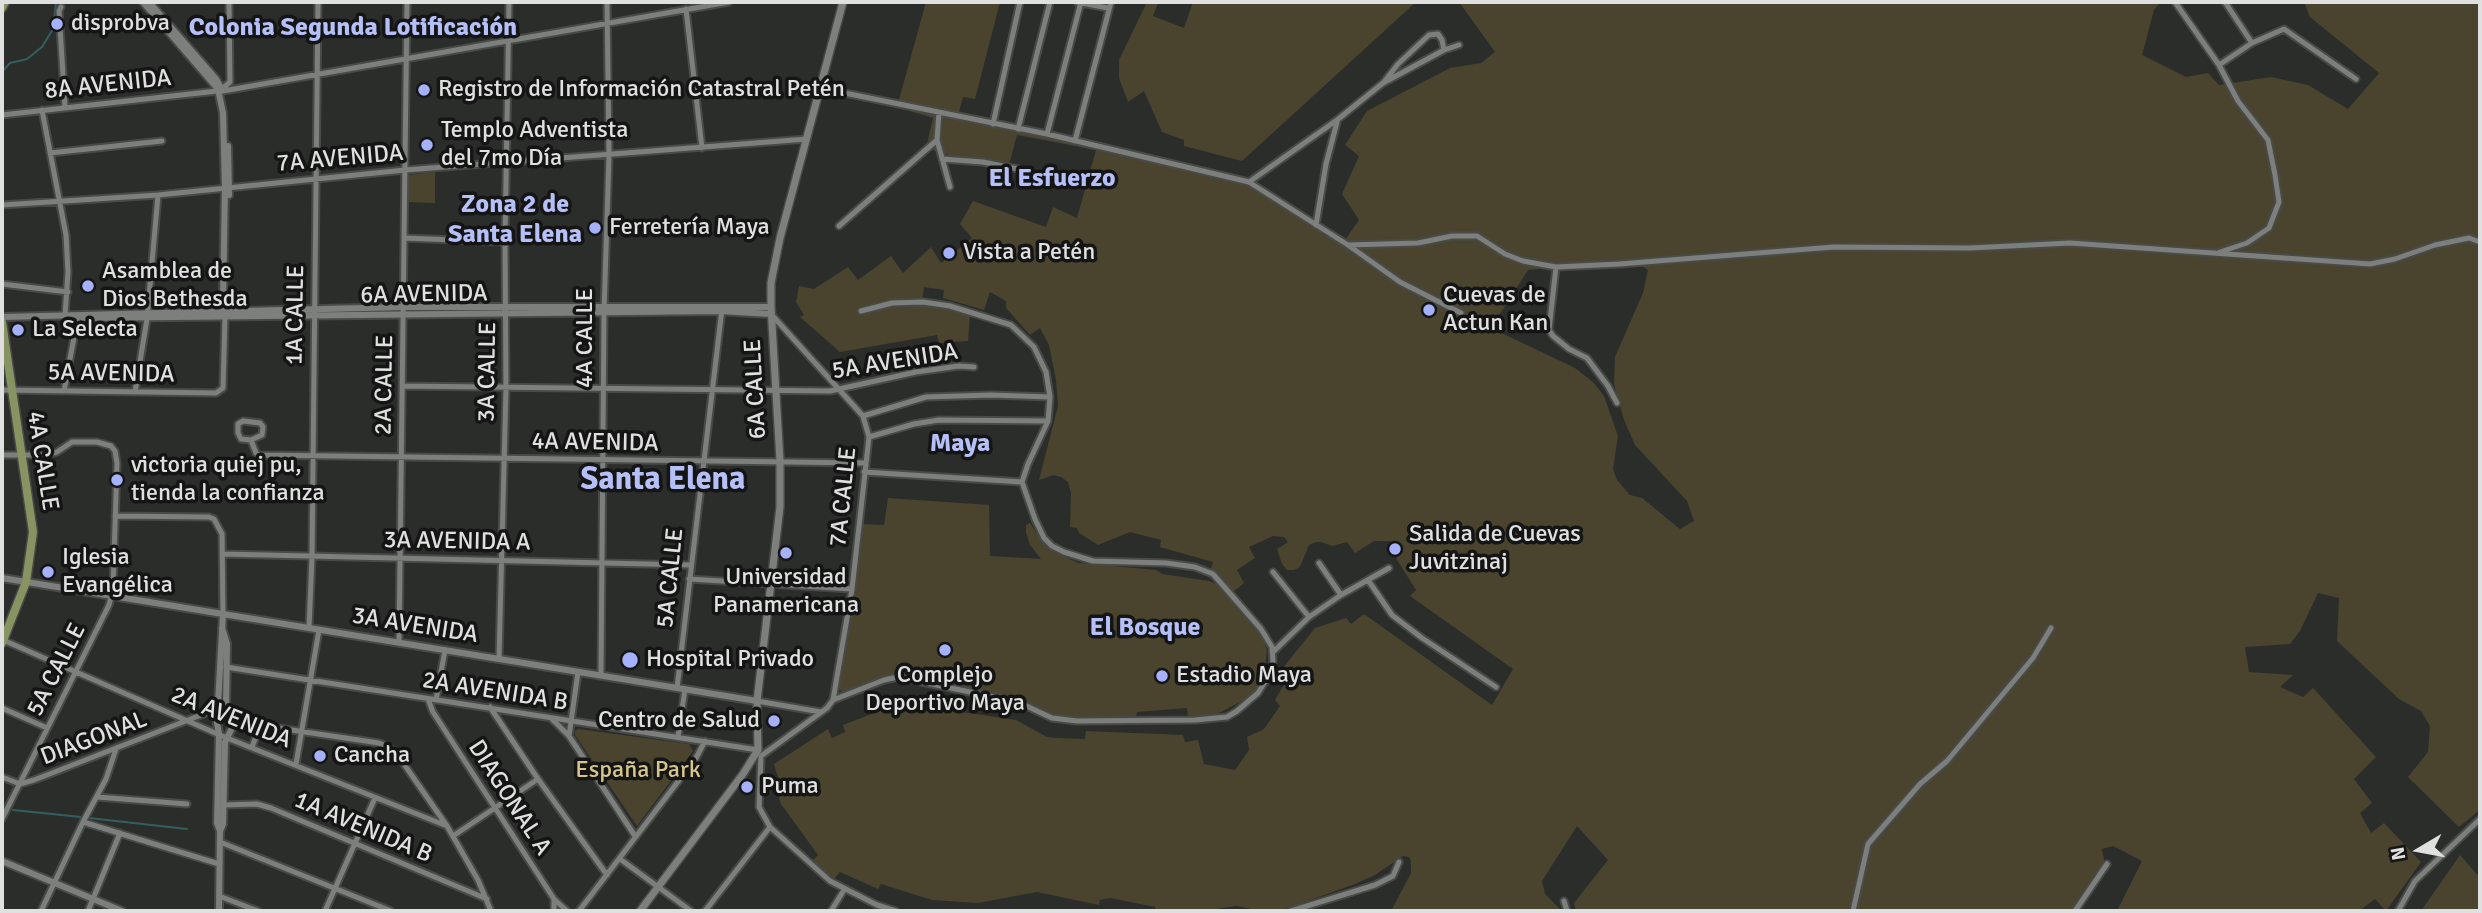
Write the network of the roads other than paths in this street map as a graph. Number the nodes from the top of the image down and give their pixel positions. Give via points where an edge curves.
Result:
1 (5, 2) edge
2 (142, 2) edge
3 (149, 2) edge
4 (229, 2) edge
5 (318, 2) edge
6 (407, 2) edge
7 (509, 2) edge
8 (607, 2) edge
9 (729, 2) edge
10 (843, 2) edge
11 (1020, 2) edge
12 (1050, 2) edge
13 (1079, 2) edge
14 (2188, 2) edge
15 (2225, 2) edge
16 (2178, 4) edge
17 (1110, 5) edge
18 (61, 7) dead end
19 (2, 8) edge
20 (687, 9) junction
21 (608, 23) junction
22 (508, 41) junction
23 (2252, 43) junction
24 (1459, 45) dead end
25 (1444, 50) junction
26 (406, 60) junction
27 (2218, 65) junction
28 (317, 76) junction
29 (2356, 79) dead end
30 (1383, 83) junction
31 (821, 88) junction
32 (220, 91) junction
33 (65, 107) junction
34 (42, 110) junction
35 (939, 112) junction
36 (2, 116) edge
37 (1337, 120) junction
38 (993, 124) junction
39 (1018, 129) junction
40 (1047, 134) junction
41 (807, 139) junction
42 (937, 140) junction
43 (162, 141) dead end
44 (1075, 141) junction
45 (702, 148) junction
46 (50, 153) junction
47 (609, 155) junction
48 (942, 159) junction
49 (506, 163) junction
50 (1018, 169) dead end
51 (405, 170) junction
52 (315, 179) junction
53 (1249, 182) junction
54 (227, 187) junction
55 (950, 187) dead end
56 (158, 195) junction
57 (60, 200) junction
58 (2, 205) edge
59 (1316, 225) junction
60 (839, 226) dead end
61 (404, 238) junction
62 (505, 242) junction
63 (2480, 242) edge
64 (1348, 245) junction
65 (2217, 253) junction
66 (1556, 267) junction
67 (2, 285) edge
68 (68, 292) junction
69 (722, 308) junction
70 (506, 309) junction
71 (604, 309) junction
72 (404, 310) junction
73 (225, 311) junction
74 (771, 311) junction
75 (862, 311) dead end
76 (1461, 313) dead end
77 (313, 314) junction
78 (65, 316) junction
79 (78, 316) junction
80 (148, 316) junction
81 (2, 317) edge
82 (2, 322) edge
83 (974, 367) dead end
84 (402, 386) junction
85 (605, 387) junction
86 (506, 388) junction
87 (712, 389) junction
88 (2, 390) edge
89 (776, 390) junction
90 (840, 390) junction
91 (12, 391) junction
92 (64, 391) junction
93 (135, 392) junction
94 (1049, 397) junction
95 (1617, 403) dead end
96 (863, 416) junction
97 (1048, 421) junction
98 (869, 437) junction
99 (251, 440) junction
100 (313, 454) junction
101 (2, 455) edge
102 (22, 456) junction
103 (402, 457) junction
104 (504, 459) junction
105 (603, 461) junction
106 (780, 461) junction
107 (702, 462) junction
108 (864, 463) junction
109 (864, 472) junction
110 (1022, 482) junction
111 (115, 516) junction
112 (223, 554) junction
113 (312, 557) junction
114 (400, 559) junction
115 (502, 561) junction
116 (601, 562) junction
117 (1320, 563) dead end
118 (690, 565) junction
119 (1389, 568) dead end
120 (1273, 572) dead end
121 (2, 578) edge
122 (689, 579) junction
123 (1368, 580) junction
124 (26, 582) junction
125 (771, 584) junction
126 (852, 589) junction
127 (1341, 595) junction
128 (112, 596) junction
129 (223, 614) junction
130 (1309, 617) junction
131 (222, 628) junction
132 (309, 628) junction
133 (2051, 628) dead end
134 (319, 630) junction
135 (2, 642) edge
136 (399, 643) junction
137 (445, 650) junction
138 (1272, 650) junction
139 (499, 659) junction
140 (226, 667) junction
141 (75, 671) junction
142 (578, 672) junction
143 (601, 676) junction
144 (311, 680) junction
145 (1496, 687) dead end
146 (677, 688) junction
147 (685, 689) junction
148 (428, 699) junction
149 (436, 700) junction
150 (834, 700) junction
151 (757, 701) junction
152 (490, 707) junction
153 (2, 708) edge
154 (219, 708) junction
155 (821, 712) junction
156 (218, 717) junction
157 (230, 719) junction
158 (552, 719) junction
159 (190, 721) junction
160 (572, 721) junction
161 (260, 726) junction
162 (47, 728) junction
163 (302, 733) junction
164 (223, 736) junction
165 (569, 736) junction
166 (678, 737) junction
167 (705, 741) junction
168 (252, 747) junction
169 (116, 749) junction
170 (758, 750) junction
171 (296, 764) junction
172 (2, 777) edge
173 (538, 779) junction
174 (20, 784) junction
175 (97, 797) junction
176 (375, 798) junction
177 (187, 804) dead end
178 (223, 805) junction
179 (496, 808) junction
180 (2, 819) edge
181 (2480, 819) edge
182 (83, 822) junction
183 (446, 826) junction
184 (770, 827) junction
185 (220, 831) junction
186 (120, 833) junction
187 (453, 836) junction
188 (635, 836) junction
189 (220, 842) junction
190 (356, 843) junction
191 (620, 859) junction
192 (2, 861) edge
193 (1399, 862) dead end
194 (219, 864) junction
195 (2107, 864) dead end
196 (607, 875) junction
197 (53, 882) junction
198 (657, 886) junction
199 (336, 889) junction
200 (844, 890) junction
201 (219, 896) junction
202 (486, 898) junction
203 (93, 899) junction
204 (554, 899) junction
205 (1564, 901) dead end
206 (876, 908) edge
207 (41, 911) edge
208 (88, 911) edge
209 (122, 911) edge
210 (219, 911) edge
211 (258, 911) edge
212 (325, 911) edge
213 (391, 911) edge
214 (491, 911) edge
215 (554, 911) edge
216 (567, 911) edge
217 (579, 911) edge
218 (640, 911) edge
219 (691, 911) edge
220 (705, 911) edge
221 (831, 911) edge
222 (897, 911) edge
223 (1291, 911) edge
224 (1567, 911) edge
225 (1853, 911) edge
226 (2075, 911) edge
227 (2398, 911) edge

1 - 19 main road
2 - 32 street
3 - 32 street via 216,79
4 - 32 street via 230,82
5 - 28 street, 1A CALLE
6 - 26 street, 2A CALLE
7 - 22 street, 3A CALLE
8 - 21 street, 4A CALLE
9 - 20 street, 8A AVENIDA
10 - 31 main road, 6A CALLE
11 - 38 street
12 - 39 street
13 - 17 street
13 - 40 street
14 - 16 street
15 - 23 street
16 - 27 street
17 - 44 street
18 - 33 street
20 - 21 street, 8A AVENIDA
20 - 45 street
21 - 22 street, 8A AVENIDA
21 - 47 street, 4A CALLE
22 - 26 street, 8A AVENIDA
22 - 49 street, 3A CALLE
23 - 27 street
23 - 29 street via 2284,29
24 - 25 street
25 - 30 street
25 - 30 street via 1438,34 1429,35
26 - 28 street, 8A AVENIDA
26 - 51 street, 2A CALLE
27 - 65 street via 2238,102 2268,140 2279,202 2269,228 2247,243
28 - 32 street, 8A AVENIDA
28 - 52 street, 1A CALLE
30 - 37 street
31 - 35 street
31 - 41 main road, 6A CALLE
32 - 33 street, 8A AVENIDA
32 - 54 street
33 - 34 street, 8A AVENIDA
34 - 36 street, 8A AVENIDA
34 - 46 street
35 - 38 street
35 - 42 street
37 - 53 street
37 - 59 street
38 - 39 street
39 - 40 street
40 - 44 street
41 - 45 street, 7A AVENIDA
41 - 74 main road, 6A CALLE via 780,238
42 - 48 street
42 - 60 street
43 - 46 street
44 - 53 street
45 - 47 street, 7A AVENIDA
46 - 57 street
47 - 49 street, 7A AVENIDA
47 - 71 street, 4A CALLE
48 - 50 street
48 - 55 street
49 - 51 street, 7A AVENIDA
49 - 62 street, 3A CALLE
51 - 52 street, 7A AVENIDA
51 - 61 street, 2A CALLE
52 - 54 street, 7A AVENIDA
52 - 77 street, 1A CALLE
53 - 59 street
54 - 56 street, 7A AVENIDA
54 - 73 street
56 - 57 street, 7A AVENIDA
56 - 80 street
57 - 58 street, 7A AVENIDA
57 - 68 street
59 - 64 street
61 - 62 street
61 - 72 street, 2A CALLE
62 - 70 street, 3A CALLE
63 - 65 street via 2469,238 2370,264
64 - 66 street via 1477,236 1505,254
64 - 76 street via 1400,282
65 - 66 street via 2070,243 1834,247
66 - 95 street via 1549,330 1587,358
67 - 68 street
68 - 78 street
69 - 71 street, 6A AVENIDA
69 - 74 street, 6A AVENIDA
69 - 87 street, 5A CALLE
70 - 71 street, 6A AVENIDA
70 - 72 street, 6A AVENIDA
70 - 86 street, 3A CALLE
71 - 85 street, 4A CALLE
72 - 77 street, 6A AVENIDA
72 - 84 street, 2A CALLE
73 - 77 street, 6A AVENIDA
73 - 80 street, 6A AVENIDA
73 - 93 street, 5A AVENIDA via 220,391
74 - 89 main road, 6A CALLE
74 - 90 street, 7A CALLE
75 - 94 street via 892,303 923,302 1011,325 1041,359
77 - 100 street, 1A CALLE
78 - 79 street, 6A AVENIDA
78 - 81 street, 6A AVENIDA
79 - 80 street, 6A AVENIDA
79 - 92 street
80 - 93 street
82 - 91 main road, 4A CALLE
83 - 90 street, 5A AVENIDA via 925,370
84 - 86 street, 5A AVENIDA
84 - 103 street, 2A CALLE
85 - 86 street, 5A AVENIDA
85 - 87 street, 5A AVENIDA
85 - 105 street, 4A CALLE
86 - 104 street, 3A CALLE
87 - 89 street, 5A AVENIDA
87 - 107 street, 5A CALLE
88 - 91 street, 5A AVENIDA
89 - 90 street, 5A AVENIDA
89 - 106 main road, 6A CALLE
90 - 96 street, 7A CALLE
91 - 92 street, 5A AVENIDA
91 - 102 main road, 4A CALLE
92 - 93 street, 5A AVENIDA
94 - 96 street via 926,397
94 - 97 street
96 - 98 street, 7A CALLE
97 - 98 street via 939,420
97 - 110 street
98 - 108 street, 7A CALLE
99 - 99 street via 238,436 239,422 262,425 262,435
99 - 100 street, 4A AVENIDA via 258,454
100 - 103 street, 4A AVENIDA
100 - 113 street, 1A CALLE
101 - 102 street
102 - 111 street, 5A CALLE via 54,453 72,442 111,446 117,463
102 - 124 main road, 4A CALLE via 33,532
103 - 104 street, 4A AVENIDA
103 - 114 street, 2A CALLE
104 - 105 street, 4A AVENIDA
104 - 115 street, 3A CALLE
105 - 107 street, 4A AVENIDA
105 - 116 street, 4A CALLE
106 - 107 street, 4A AVENIDA
106 - 108 street, 4A AVENIDA
106 - 125 main road, 6A CALLE
107 - 118 street, 5A CALLE
108 - 109 street, 7A CALLE
109 - 110 street
109 - 126 street, 7A CALLE
110 - 138 street via 1035,519 1052,546 1093,561 1204,569 1233,594
111 - 112 street via 209,517 222,534
111 - 128 street, 5A CALLE
112 - 113 street, 3A AVENIDA A
112 - 129 street
113 - 114 street, 3A AVENIDA A
113 - 132 street, 1A CALLE
114 - 115 street, 3A AVENIDA A
114 - 136 street, 2A CALLE
115 - 116 street, 3A AVENIDA A
115 - 139 street, 3A CALLE
116 - 118 street, 3A AVENIDA A
116 - 143 street, 4A CALLE
117 - 127 street
118 - 122 street, 5A CALLE
119 - 123 street
120 - 130 street
121 - 124 street, 3A AVENIDA
122 - 125 street
122 - 146 street, 5A CALLE
123 - 127 street
123 - 145 street via 1392,615
124 - 128 street, 3A AVENIDA
124 - 135 main road, 4A CALLE
125 - 126 street
125 - 151 main road, 6A CALLE
126 - 150 street, 7A CALLE
127 - 130 street
128 - 129 street, 3A AVENIDA
128 - 141 street, 5A CALLE
129 - 131 street
129 - 132 street, 3A AVENIDA
130 - 138 street
131 - 140 street
131 - 154 street
132 - 134 street, 3A AVENIDA
133 - 225 street via 2033,658 1947,761 1920,784 1868,845
134 - 136 street, 3A AVENIDA
134 - 144 street
135 - 141 street, 2A AVENIDA
136 - 137 street, 3A AVENIDA
137 - 139 street, 3A AVENIDA
137 - 149 street
138 - 150 street via 1271,672 1258,693 1237,711 1215,719 1052,718 1018,702 898,677
139 - 142 street, 3A AVENIDA
140 - 144 street, 2A AVENIDA B
140 - 157 street
141 - 159 street, 2A AVENIDA
141 - 162 street, 5A CALLE
142 - 143 street, 3A AVENIDA
142 - 160 street
143 - 146 street, 3A AVENIDA
144 - 148 street, 2A AVENIDA B
144 - 163 street
146 - 147 street, 3A AVENIDA
147 - 151 street, 3A AVENIDA
147 - 166 street
148 - 149 street, 2A AVENIDA B
148 - 179 street, DIAGONAL A
149 - 152 street, 2A AVENIDA B
150 - 155 street
151 - 155 street, 3A AVENIDA
151 - 170 main road, 6A CALLE
152 - 158 street, 2A AVENIDA B
152 - 173 street
153 - 162 street
154 - 156 street
154 - 159 street, DIAGONAL
155 - 184 street via 761,756 760,807
156 - 157 street
156 - 164 street
157 - 161 street
157 - 164 street via 232,728
158 - 160 street, 2A AVENIDA B
158 - 165 street
159 - 164 street, 2A AVENIDA
159 - 169 street, DIAGONAL
160 - 165 street
160 - 166 street, 2A AVENIDA B
161 - 163 street
161 - 168 street
162 - 174 street, 5A CALLE
163 - 171 street
163 - 183 street via 389,747
164 - 168 street, 2A AVENIDA
164 - 178 street
164 - 185 street via 216,823
165 - 188 street
166 - 167 street, 2A AVENIDA B
167 - 170 street, 2A AVENIDA B
167 - 188 street
168 - 171 street, 2A AVENIDA
169 - 174 street, DIAGONAL
169 - 175 street
170 - 198 main road
171 - 176 street, 2A AVENIDA
172 - 174 street
173 - 179 street
173 - 196 street
174 - 180 street, 5A CALLE
175 - 177 street
175 - 182 street
176 - 183 street, 2A AVENIDA
176 - 190 street
178 - 185 street
178 - 190 street, 1A AVENIDA B via 264,805
179 - 187 street
179 - 204 street, DIAGONAL A
181 - 227 street via 2416,881
182 - 186 street
182 - 197 street
183 - 187 street
184 - 200 street
184 - 220 street
185 - 189 street
186 - 194 street
186 - 203 street
187 - 202 street
188 - 191 street
189 - 194 street
189 - 199 street
190 - 199 street
190 - 202 street, 1A AVENIDA B
191 - 196 street
191 - 198 street
192 - 197 street
193 - 223 street via 1393,876 1375,885
194 - 201 street
195 - 226 street
196 - 217 street
197 - 203 street
197 - 207 street
198 - 218 main road
198 - 219 street
199 - 212 street
199 - 213 street
200 - 206 street
200 - 221 street
201 - 210 street
201 - 211 street
202 - 214 street
203 - 208 street
203 - 209 street
204 - 215 street
204 - 216 street, DIAGONAL A
205 - 224 street
206 - 222 street

